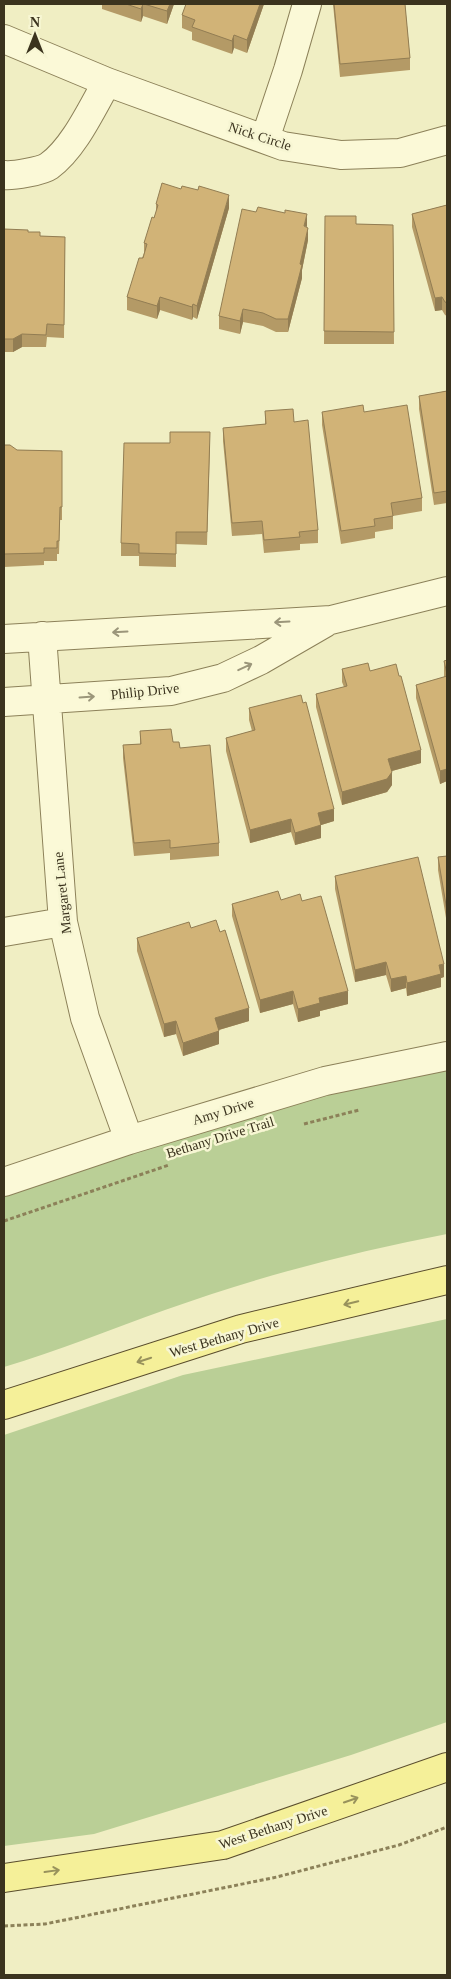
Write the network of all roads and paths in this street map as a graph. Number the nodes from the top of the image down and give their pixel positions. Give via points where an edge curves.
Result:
1 (306, 4) edge
2 (4, 39) edge
3 (107, 82) junction
4 (265, 140) junction
5 (447, 140) edge
6 (4, 175) edge
7 (447, 591) edge
8 (331, 620) junction
9 (42, 636) junction
10 (4, 639) edge
11 (46, 700) junction
12 (4, 702) edge
13 (63, 922) junction
14 (4, 932) edge
15 (447, 1056) edge
16 (364, 1109) dead end
17 (299, 1126) dead end
18 (128, 1140) junction
19 (169, 1165) dead end
20 (4, 1182) edge
21 (4, 1221) edge
22 (447, 1280) edge
23 (4, 1405) edge
24 (447, 1767) edge
25 (447, 1827) edge
26 (4, 1878) edge
27 (4, 1926) edge

1 - 4 street
2 - 3 street, Nick Circle
3 - 4 street, Nick Circle
3 - 6 street via 75,138 49,166
4 - 5 street, Nick Circle via 342,155 400,153
7 - 8 street, Philip Drive
8 -> 9 street, Philip Drive
11 -> 8 street, Philip Drive via 171,691 223,678
9 - 10 street, Philip Drive
9 - 11 street, Margaret Lane
11 - 12 street, Philip Drive
11 - 13 street, Margaret Lane
13 - 14 street
13 - 18 street, Margaret Lane via 84,1018
15 - 18 street, Amy Drive via 325,1081
16 - 17 path
18 - 20 street, Amy Drive
19 - 21 path, Bethany Drive Trail
22 -> 23 main road, West Bethany Drive via 241,1329
26 -> 24 main road, West Bethany Drive via 223,1845
25 - 27 path via 399,1845 277,1876 45,1924

